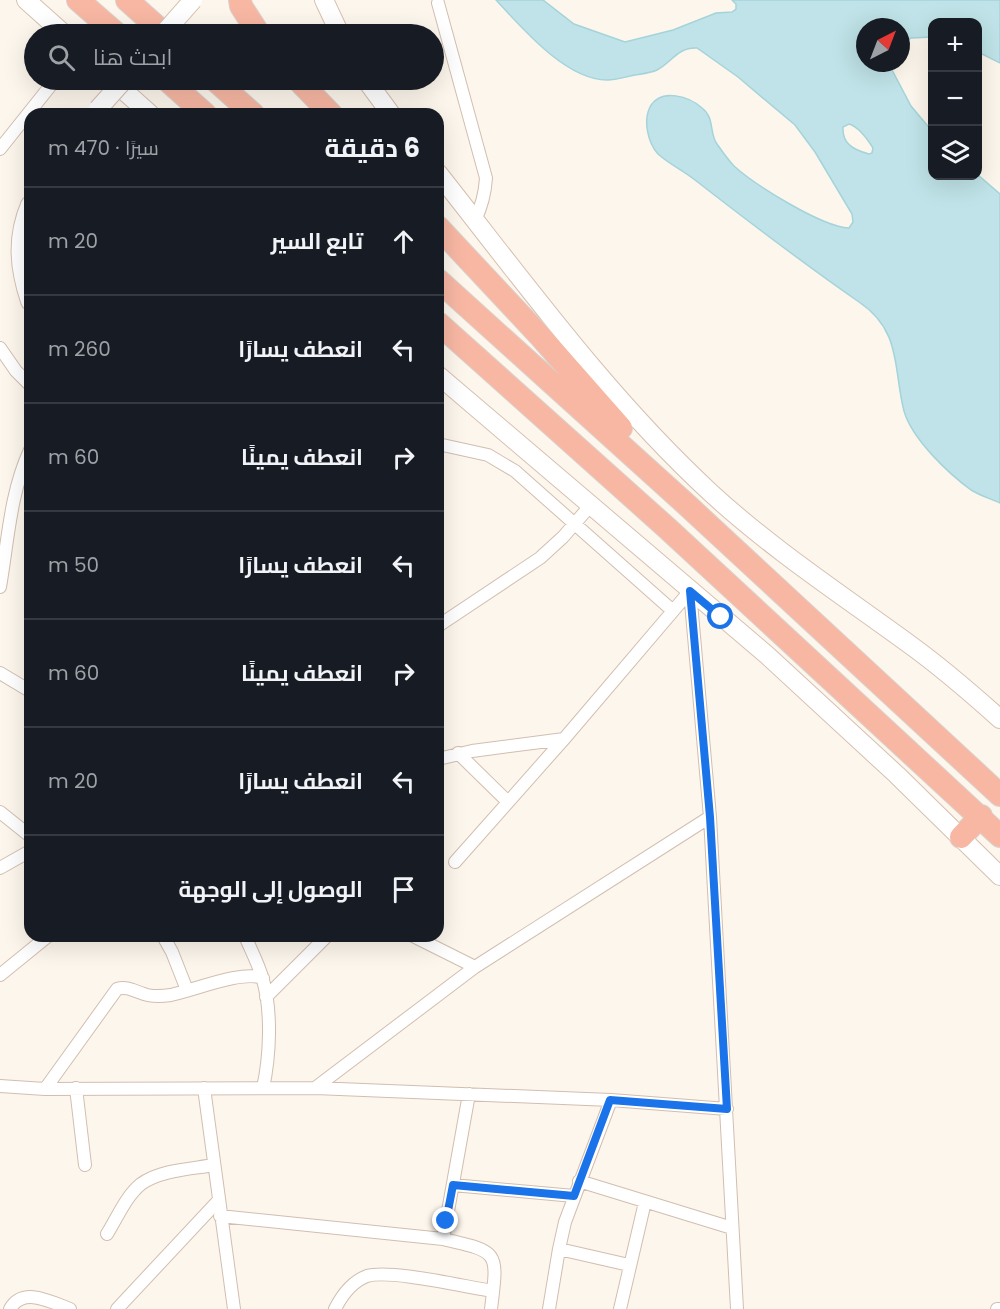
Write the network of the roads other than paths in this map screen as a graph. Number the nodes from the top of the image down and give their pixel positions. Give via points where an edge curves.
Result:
1 (26, 0) edge
2 (78, 0) edge
3 (127, 0) edge
4 (193, 0) edge
5 (240, 0) edge
6 (324, 0) edge
7 (438, 3) dead end
8 (53, 24) edge
9 (106, 24) edge
10 (153, 24) edge
11 (173, 24) edge
12 (253, 24) edge
13 (335, 24) edge
14 (444, 24) edge
15 (444, 25) edge
16 (47, 90) edge
17 (115, 90) edge
18 (123, 90) edge
19 (178, 90) edge
20 (226, 90) edge
21 (308, 90) edge
22 (374, 90) edge
23 (33, 108) edge
24 (100, 108) edge
25 (143, 108) edge
26 (199, 108) edge
27 (246, 108) edge
28 (325, 108) edge
29 (387, 108) edge
30 (24, 119) edge
31 (0, 149) edge
32 (444, 181) edge
33 (475, 220) junction
34 (24, 227) edge
35 (444, 233) edge
36 (24, 283) edge
37 (444, 285) edge
38 (444, 327) edge
39 (2, 354) edge
40 (0, 371) edge
41 (24, 379) edge
42 (444, 380) edge
43 (444, 384) edge
44 (461, 396) junction
45 (444, 445) edge
46 (24, 463) edge
47 (590, 506) junction
48 (688, 506) junction
49 (574, 524) junction
50 (667, 528) junction
51 (0, 587) edge
52 (690, 591) junction
53 (673, 611) junction
54 (444, 622) edge
55 (0, 673) edge
56 (24, 687) edge
57 (1000, 719) edge
58 (564, 739) junction
59 (458, 753) junction
60 (444, 757) edge
61 (1000, 795) edge
62 (508, 802) junction
63 (0, 812) edge
64 (981, 816) junction
65 (710, 817) junction
66 (24, 831) edge
67 (1000, 836) edge
68 (961, 837) junction
69 (24, 854) edge
70 (455, 862) dead end
71 (0, 868) edge
72 (1000, 876) edge
73 (41, 942) edge
74 (166, 942) edge
75 (248, 942) edge
76 (321, 942) edge
77 (425, 942) edge
78 (475, 968) junction
79 (0, 975) edge
80 (263, 978) junction
81 (187, 990) junction
82 (266, 997) junction
83 (0, 1086) edge
84 (76, 1088) junction
85 (204, 1088) junction
86 (262, 1088) junction
87 (315, 1088) junction
88 (45, 1089) junction
89 (469, 1094) junction
90 (610, 1100) junction
91 (727, 1109) junction
92 (86, 1165) dead end
93 (214, 1165) junction
94 (579, 1181) junction
95 (453, 1185) junction
96 (574, 1196) junction
97 (218, 1202) junction
98 (645, 1202) junction
99 (220, 1216) junction
100 (732, 1228) junction
101 (108, 1234) dead end
102 (443, 1239) junction
103 (559, 1249) junction
104 (629, 1265) junction
105 (493, 1291) junction
106 (10, 1309) edge
107 (70, 1309) edge
108 (117, 1309) edge
109 (234, 1309) edge
110 (334, 1309) edge
111 (491, 1309) edge
112 (549, 1309) edge
113 (620, 1309) edge
114 (737, 1309) edge

1 - 8 main road
2 - 9 highway
3 - 10 highway
4 - 11 main road, bridge
5 - 12 highway
6 - 13 main road
7 - 14 street
15 - 33 street via 486,178 486,192
16 - 23 street
17 - 24 main road, bridge
18 - 25 main road
19 - 26 highway
20 - 27 highway
21 - 28 highway
22 - 29 main road
30 - 31 street
32 - 33 main road
33 - 57 main road via 605,384 704,487 788,558 942,669
34 - 36 main road via 20,256
35 - 48 highway via 560,357
37 - 48 highway
38 - 50 highway
39 - 40 street
39 - 41 street
42 - 44 main road
43 - 44 main road
44 - 47 main road
45 - 49 street via 473,450 502,462
46 - 51 street via 15,493
47 - 49 street
47 - 52 main road
48 - 50 highway
48 - 61 highway
49 - 53 street
49 - 54 street via 552,549
50 - 64 highway
52 - 53 street
52 - 65 street
52 - 68 main road via 833,715
53 - 58 street
55 - 56 street
58 - 59 street
58 - 62 street
59 - 60 street
59 - 62 street
62 - 70 street
63 - 66 street
64 - 67 highway
64 - 68 highway
65 - 78 street
65 - 91 street
68 - 72 main road
69 - 71 street
73 - 79 street
74 - 81 street
75 - 80 street
76 - 82 street
77 - 78 street
78 - 87 street
80 - 81 street via 242,977
80 - 82 street
81 - 88 street via 157,996 123,987 117,989
82 - 86 street via 267,1067
83 - 88 street
84 - 85 street
84 - 88 street
84 - 92 street
85 - 86 street
85 - 93 street
86 - 87 street
87 - 89 street
89 - 90 street
89 - 95 street
90 - 91 street
90 - 94 street
91 - 100 street
93 - 97 street
93 - 101 street via 147,1180 131,1196
94 - 96 street
94 - 98 street
95 - 96 street
95 - 102 street
96 - 103 street
97 - 99 street
97 - 108 street
98 - 100 street
98 - 104 street
99 - 102 street
99 - 109 street
100 - 114 street
102 - 105 street via 477,1247 490,1255 495,1269
103 - 104 street
103 - 112 street
104 - 113 street
105 - 110 street via 377,1274 349,1287
105 - 111 street
106 - 107 street via 25,1296

